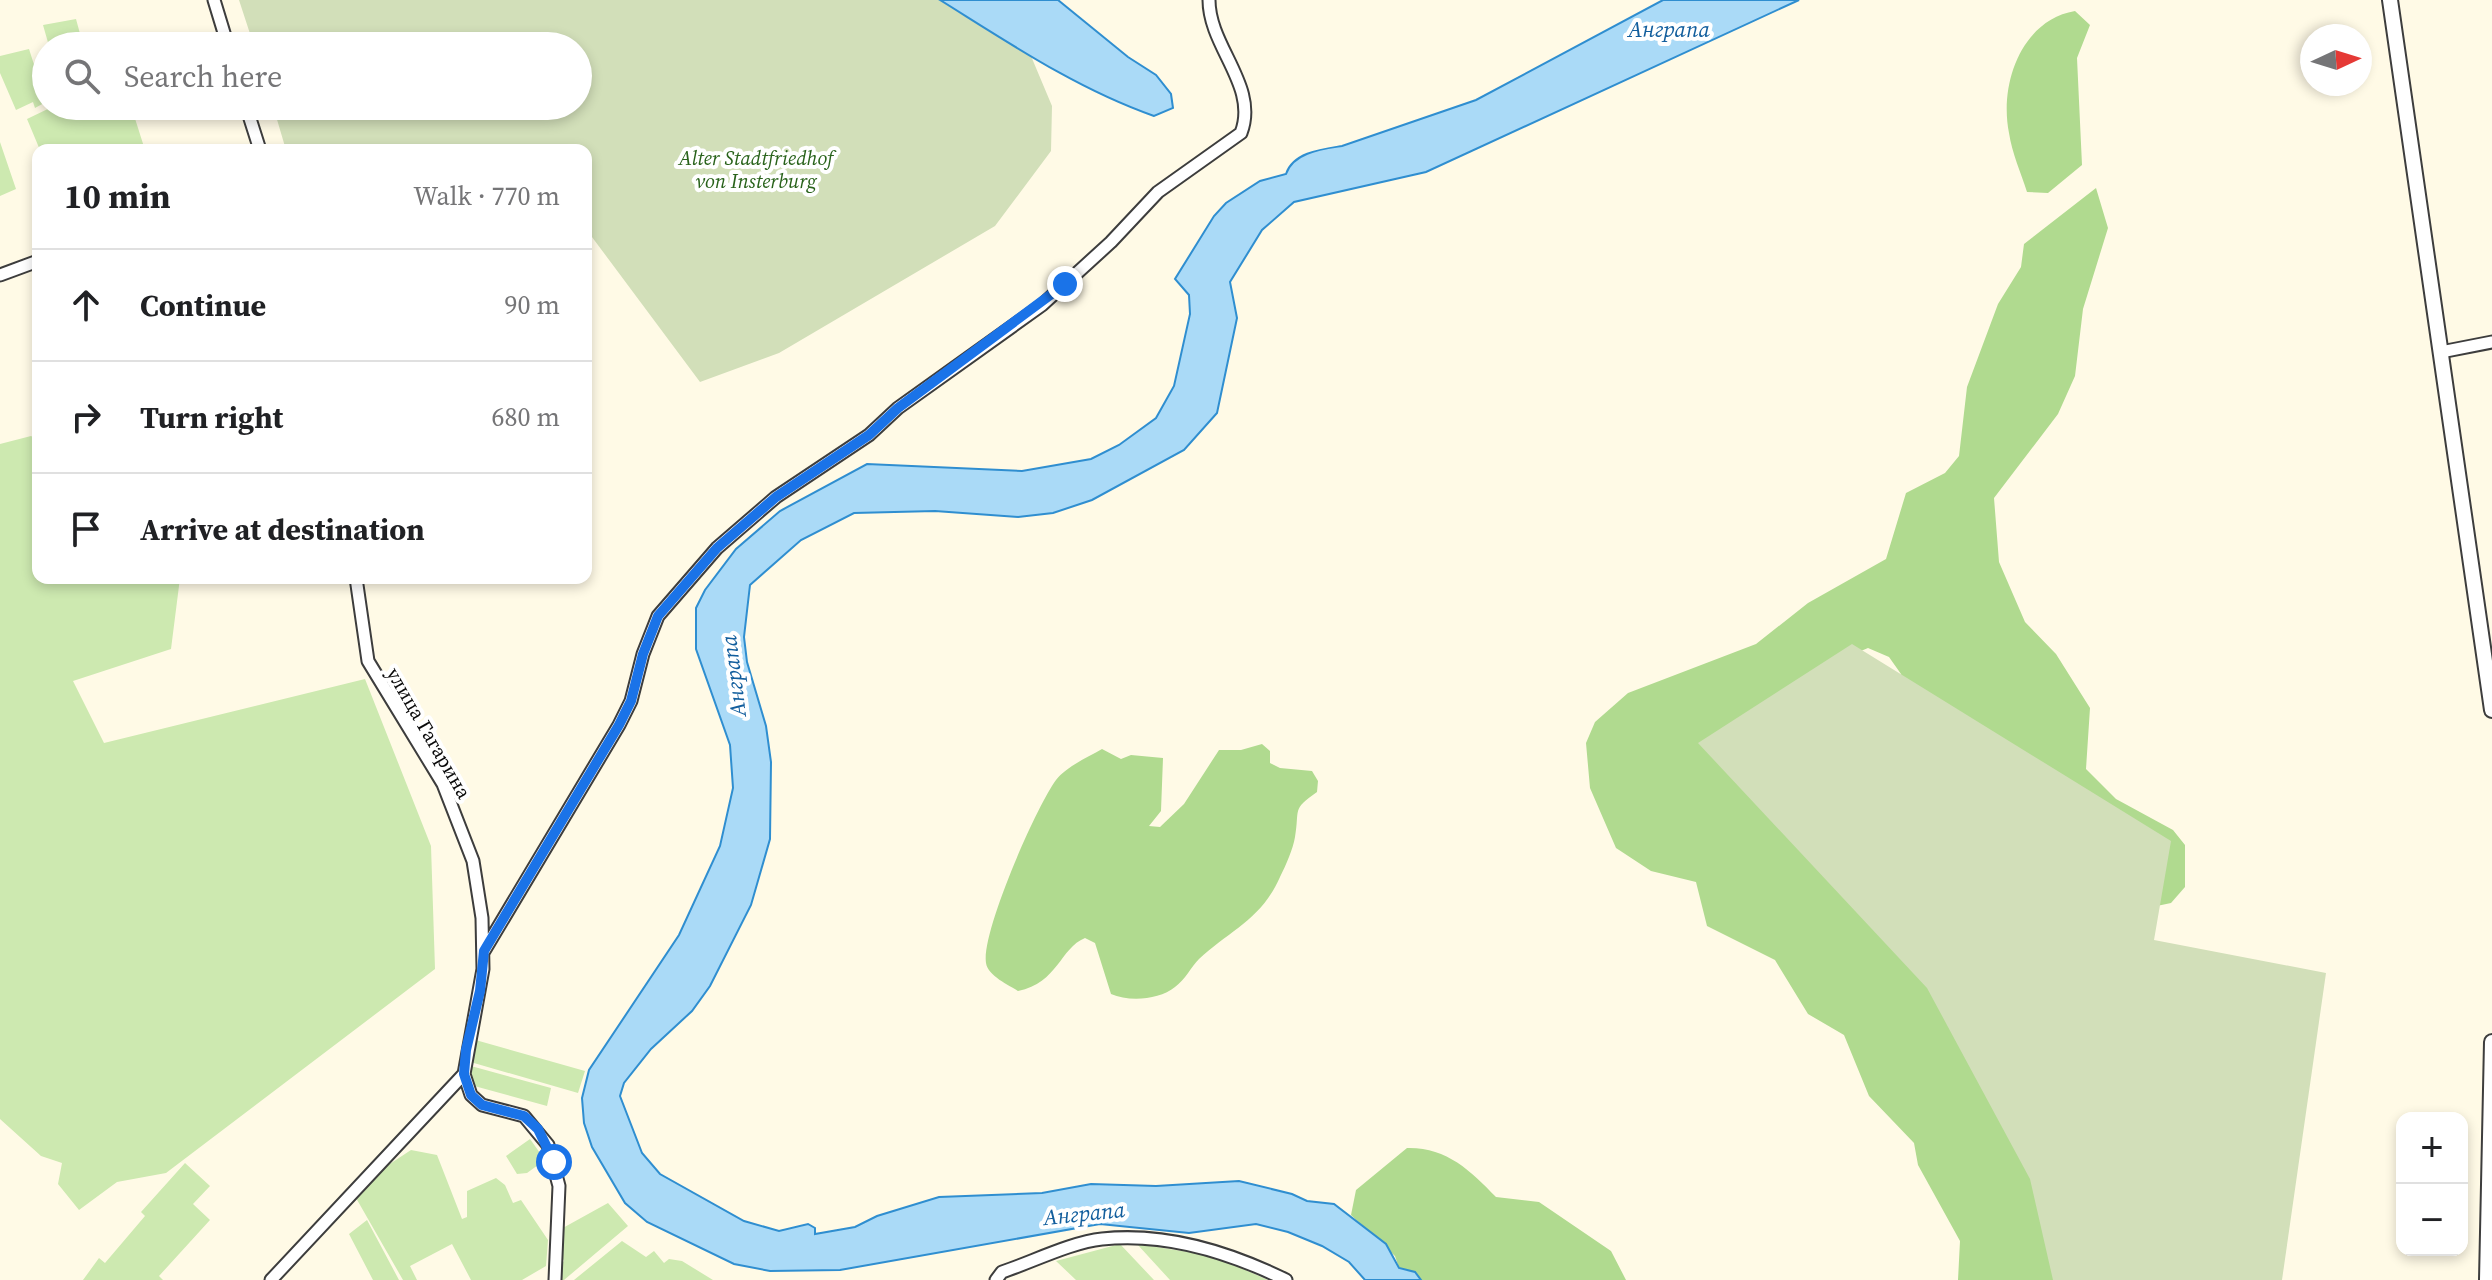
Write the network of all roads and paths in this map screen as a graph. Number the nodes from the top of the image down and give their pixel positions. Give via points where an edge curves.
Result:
1 (214, 0) edge
2 (1209, 0) edge
3 (2390, 0) edge
4 (224, 32) edge
5 (250, 120) edge
6 (258, 144) edge
7 (32, 263) edge
8 (0, 275) edge
9 (2492, 342) edge
10 (2441, 352) junction
11 (357, 584) edge
12 (2489, 675) edge
13 (2492, 710) edge
14 (484, 951) junction
15 (2492, 1042) edge
16 (464, 1074) junction
17 (271, 1280) edge
18 (555, 1280) edge
19 (996, 1280) edge
20 (1286, 1280) edge
21 (2487, 1280) edge

1 - 4 street
2 - 14 street via 1246,106 1241,133 1158,192 1042,305 898,408 869,435 776,497 717,548 658,616 619,725
3 - 10 street
5 - 6 street
7 - 8 street
9 - 10 street
10 - 12 street
11 - 14 street, улица Гагарина via 368,661 443,784 466,841 478,889
12 - 13 street
14 - 16 street
15 - 21 street
16 - 17 street
16 - 18 street via 471,1095 482,1105 524,1116 548,1145 559,1186
19 - 20 street via 1002,1272 1099,1239 1138,1238 1221,1252

